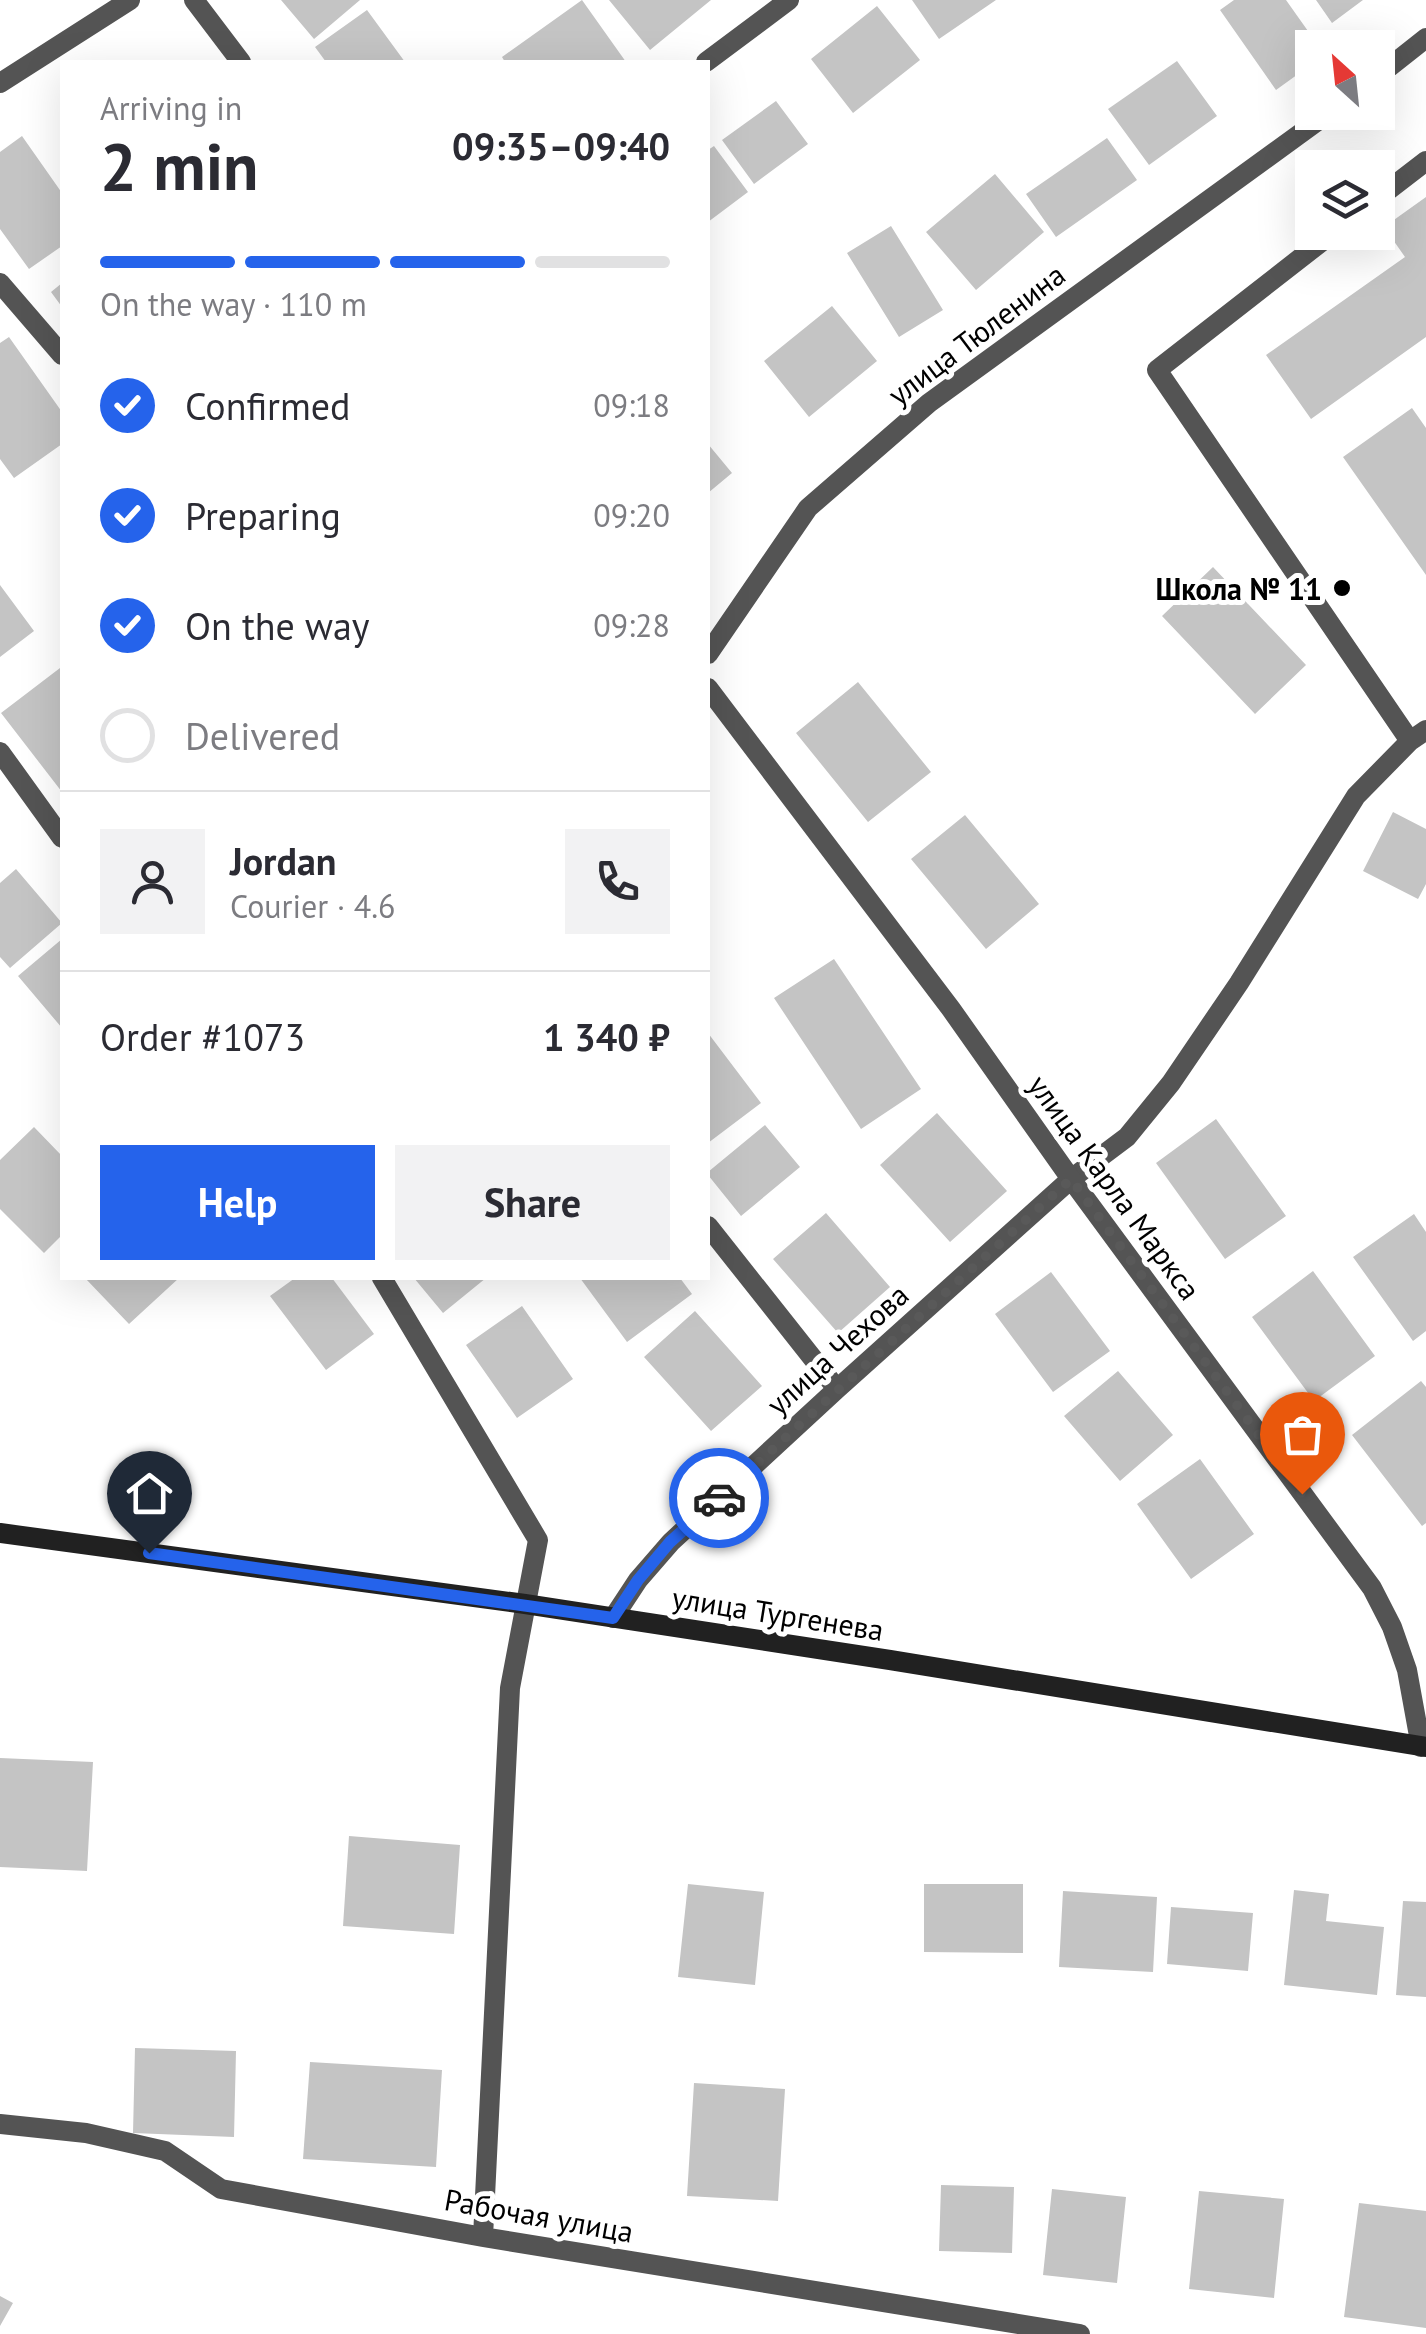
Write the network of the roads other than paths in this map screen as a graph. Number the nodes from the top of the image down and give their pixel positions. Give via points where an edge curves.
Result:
1 (130, 0) edge
2 (194, 0) edge
3 (790, 0) edge
4 (1426, 38) edge
5 (239, 60) edge
6 (709, 60) edge
7 (1395, 63) edge
8 (0, 83) edge
9 (1305, 130) edge
10 (1426, 160) edge
11 (1395, 185) edge
12 (1311, 250) edge
13 (0, 283) edge
14 (60, 353) edge
15 (710, 651) edge
16 (710, 691) edge
17 (1418, 735) edge
18 (0, 752) edge
19 (60, 835) edge
20 (1071, 1179) junction
21 (710, 1229) edge
22 (383, 1280) edge
23 (837, 1389) junction
24 (0, 1533) edge
25 (525, 1604) junction
26 (613, 1618) junction
27 (1424, 1747) edge
28 (0, 2124) edge
29 (483, 2237) junction
30 (1080, 2334) edge

1 - 8 street
2 - 5 street
3 - 6 street
4 - 7 street
9 - 15 street, улица Тюленина via 929,403 821,496
10 - 11 street
12 - 17 street via 1157,370
13 - 14 street
16 - 20 street, улица Карла Маркса
17 - 20 street, улица Чехова via 1356,796 1171,1083 1127,1138
18 - 19 street
20 - 23 street, улица Чехова
20 - 27 street, улица Карла Маркса via 1372,1588 1408,1670
21 - 23 street
22 - 25 street via 538,1540
23 - 26 street, улица Чехова via 670,1542
24 - 25 street, улица Тургенева
25 - 26 street, улица Тургенева
25 - 29 street via 510,1688
26 - 27 street, улица Тургенева
28 - 29 street, Рабочая улица via 86,2133 165,2151 221,2189
29 - 30 street, Рабочая улица

